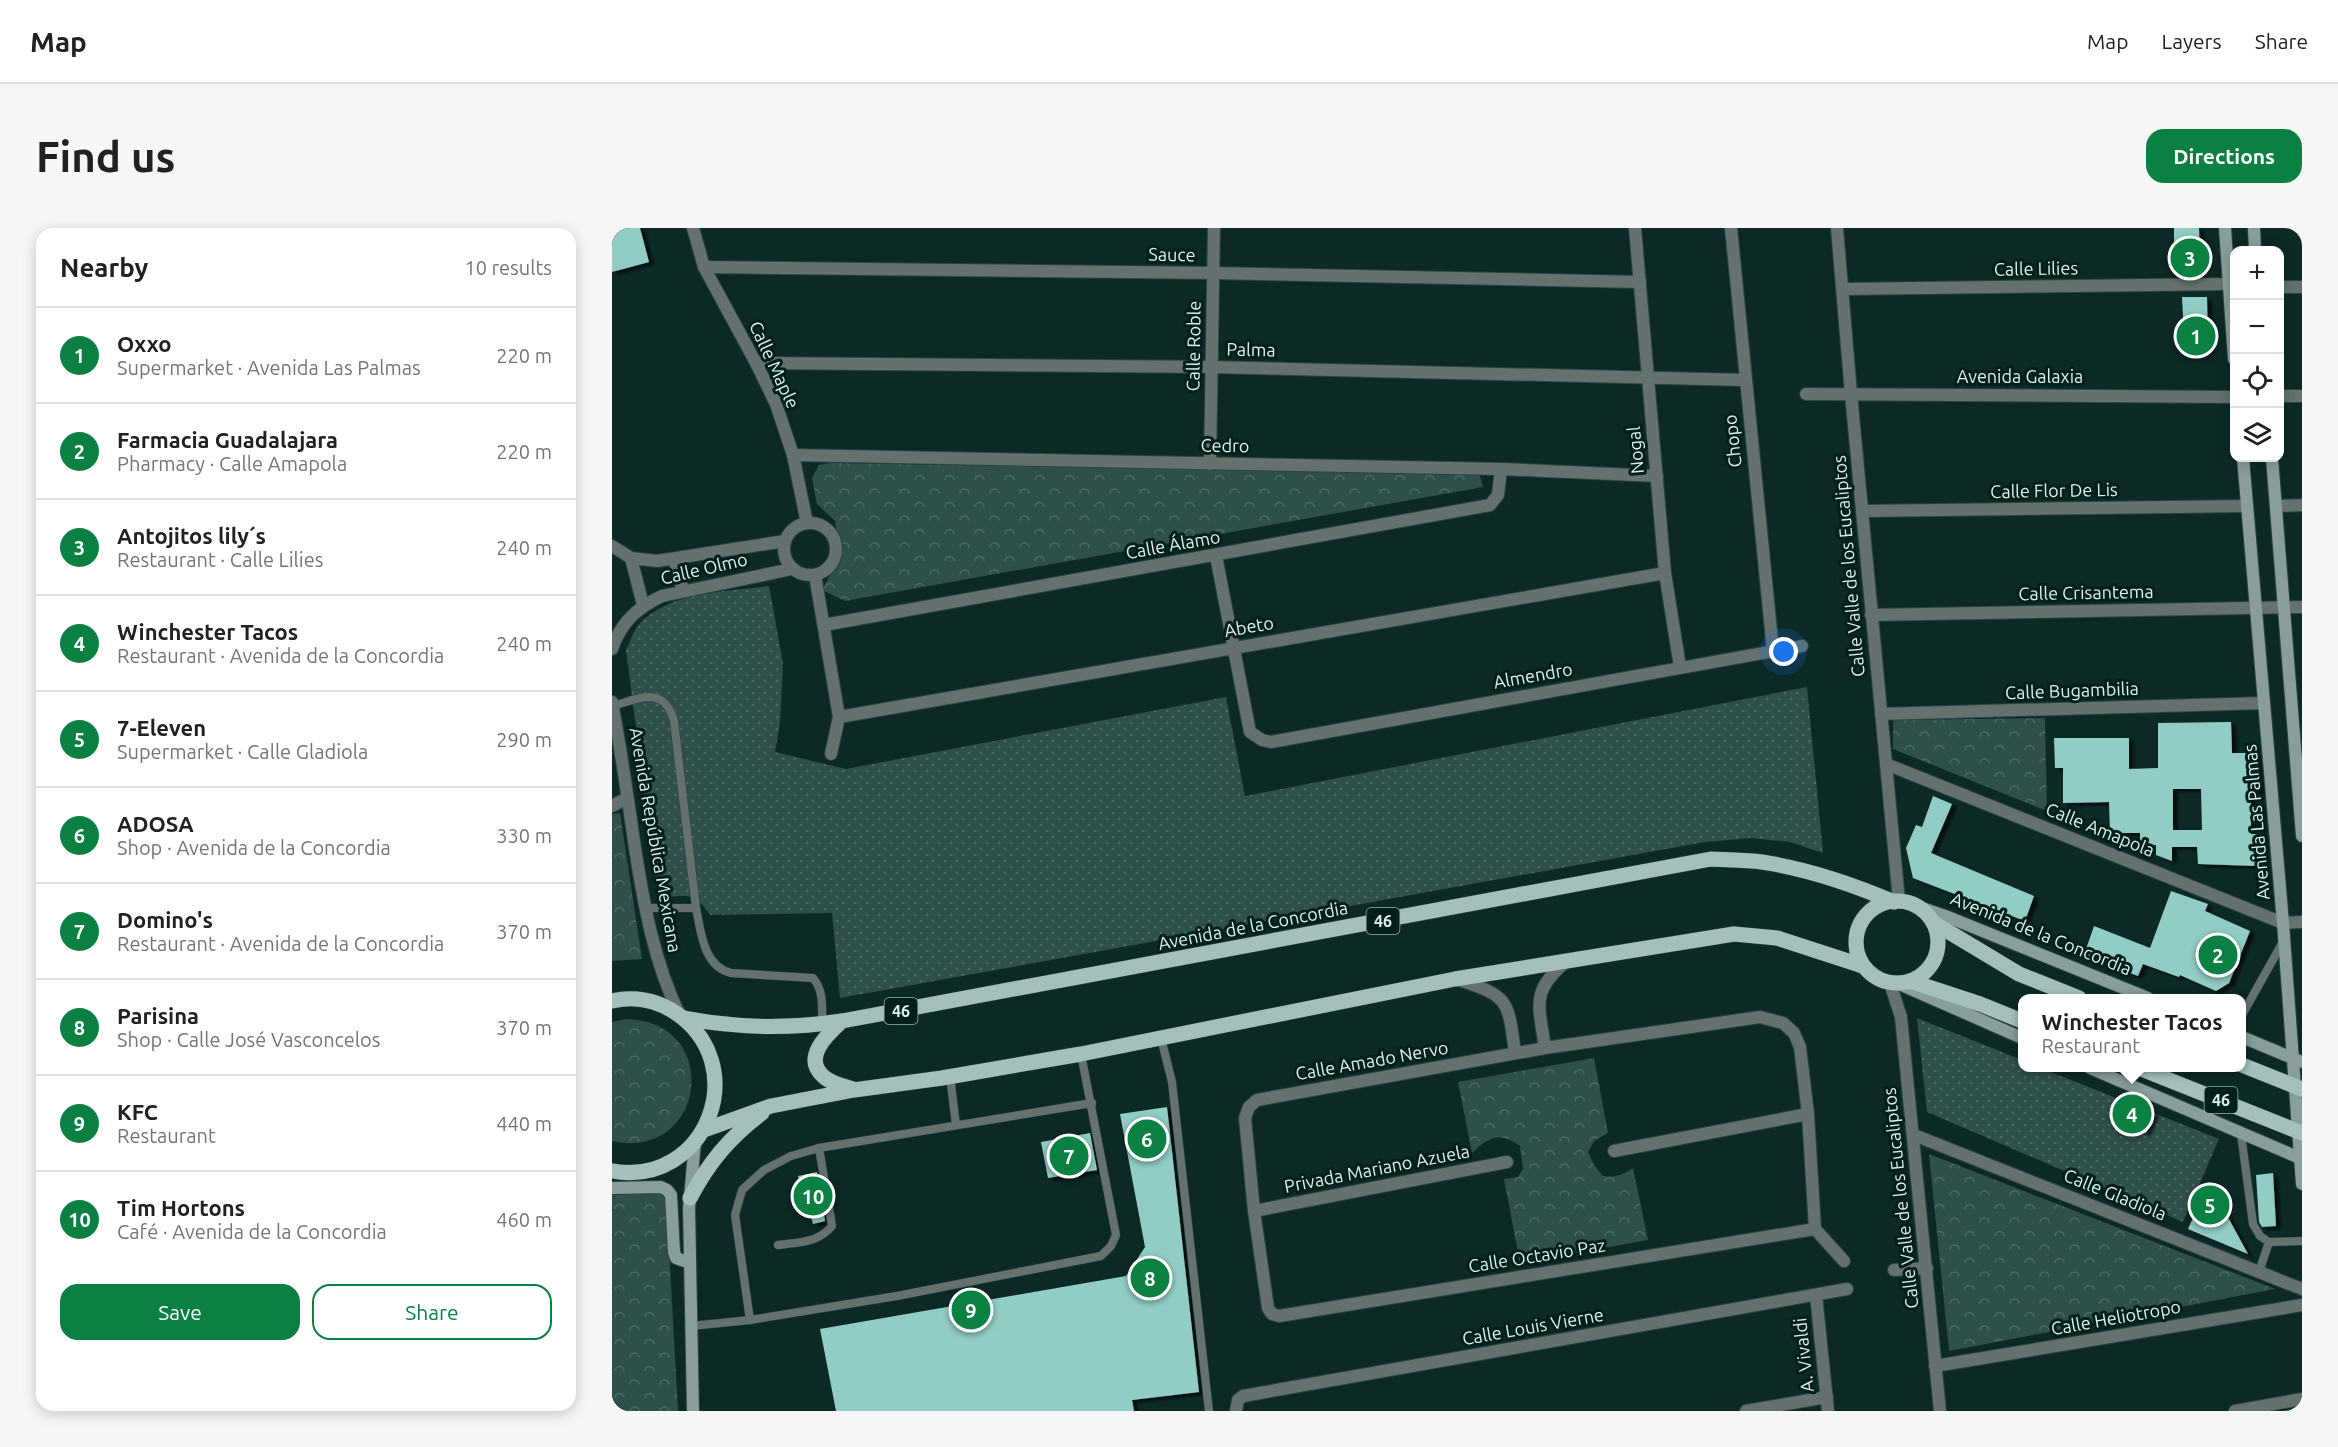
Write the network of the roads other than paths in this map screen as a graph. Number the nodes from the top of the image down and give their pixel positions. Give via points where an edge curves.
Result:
1 (693, 228) edge
2 (1214, 228) edge
3 (1635, 228) edge
4 (1731, 228) edge
5 (1837, 228) edge
6 (2225, 228) edge
7 (2254, 228) edge
8 (2255, 246) edge
9 (704, 267) junction
10 (1213, 273) junction
11 (1640, 282) junction
12 (2229, 284) junction
13 (2284, 287) edge
14 (2302, 287) edge
15 (1844, 290) junction
16 (2235, 354) edge
17 (756, 363) junction
18 (1211, 368) junction
19 (1648, 378) junction
20 (1745, 380) junction
21 (1806, 394) dead end
22 (1851, 394) junction
23 (2284, 396) edge
24 (2302, 396) edge
25 (2230, 397) edge
26 (793, 455) junction
27 (2243, 462) edge
28 (2272, 462) edge
29 (1210, 464) junction
30 (1501, 469) junction
31 (1657, 476) junction
32 (2302, 505) edge
33 (2247, 506) junction
34 (2277, 506) junction
35 (1862, 512) junction
36 (807, 523) junction
37 (785, 541) junction
38 (612, 546) edge
39 (1216, 556) junction
40 (631, 558) junction
41 (675, 559) junction
42 (792, 569) junction
43 (1665, 573) junction
44 (815, 575) junction
45 (683, 590) junction
46 (643, 605) junction
47 (2285, 607) junction
48 (2302, 607) edge
49 (2256, 608) junction
50 (1871, 615) junction
51 (824, 625) junction
52 (1802, 646) dead end
53 (1233, 648) junction
54 (612, 649) edge
55 (1773, 651) junction
56 (1680, 667) junction
57 (2264, 703) junction
58 (2297, 703) edge
59 (612, 704) edge
60 (1881, 714) junction
61 (839, 717) junction
62 (831, 754) dead end
63 (1886, 764) junction
64 (627, 798) junction
65 (612, 806) edge
66 (2301, 810) edge
67 (2302, 837) edge
68 (1897, 901) junction
69 (1919, 907) junction
70 (645, 908) junction
71 (696, 908) junction
72 (2302, 922) edge
73 (1934, 923) junction
74 (2283, 923) junction
75 (2284, 938) junction
76 (1570, 959) junction
77 (1863, 966) junction
78 (1455, 979) junction
79 (1899, 982) junction
80 (2067, 994) edge
81 (2136, 994) edge
82 (612, 1000) edge
83 (2246, 1007) edge
84 (682, 1017) junction
85 (2018, 1019) edge
86 (842, 1022) junction
87 (822, 1024) junction
88 (2018, 1036) edge
89 (1161, 1038) junction
90 (2246, 1039) edge
91 (1545, 1048) junction
92 (1515, 1053) junction
93 (1081, 1054) junction
94 (2297, 1060) edge
95 (2246, 1067) edge
96 (2099, 1072) edge
97 (2149, 1072) edge
98 (950, 1076) junction
99 (2298, 1088) edge
100 (854, 1090) junction
101 (1092, 1103) junction
102 (771, 1106) junction
103 (1808, 1114) junction
104 (956, 1125) junction
105 (2300, 1132) edge
106 (2241, 1134) junction
107 (1914, 1135) junction
108 (699, 1136) junction
109 (819, 1148) junction
110 (1614, 1151) dead end
111 (2301, 1158) edge
112 (1507, 1162) dead end
113 (612, 1171) edge
114 (2302, 1184) edge
115 (612, 1188) edge
116 (690, 1198) junction
117 (1254, 1210) junction
118 (1815, 1229) junction
119 (2302, 1241) edge
120 (2270, 1242) junction
121 (778, 1245) dead end
122 (1844, 1261) dead end
123 (690, 1263) junction
124 (1927, 1268) junction
125 (1894, 1270) dead end
126 (2259, 1272) junction
127 (1847, 1288) dead end
128 (2302, 1289) edge
129 (1816, 1295) junction
130 (2302, 1305) edge
131 (750, 1320) junction
132 (691, 1326) junction
133 (1935, 1366) junction
134 (1827, 1397) junction
135 (2302, 1399) edge
136 (693, 1411) edge
137 (1209, 1411) edge
138 (1236, 1411) edge
139 (1746, 1411) edge
140 (1828, 1411) edge
141 (1940, 1411) edge
142 (2235, 1411) edge

1 - 9 street, Calle Maple
2 - 10 street, Calle Roble
3 - 11 street, Nogal
4 - 20 street, Chopo
5 - 15 street, Calle Valle de los Eucaliptos
6 - 12 street
7 - 8 street
9 - 10 street, Sauce
9 - 17 street, Calle Maple
10 - 11 street, Sauce
10 - 18 street, Calle Roble
11 - 19 street, Nogal
12 - 15 street, Calle Lilies
12 - 16 street
13 - 14 street
15 - 22 street, Calle Valle de los Eucaliptos
17 - 18 street, Palma
17 - 26 street, Calle Maple via 776,404
18 - 19 street, Palma
18 - 29 street, Calle Roble
19 - 20 street, Palma
19 - 31 street, Nogal
20 - 55 street, Chopo
21 - 22 street, Avenida Galaxia
22 - 25 street, Avenida Galaxia
22 - 35 street, Calle Valle de los Eucaliptos
23 - 24 street
26 - 29 street, Cedro
26 - 36 street, Calle Maple
27 - 33 street, Avenida Las Palmas
28 - 34 street
29 - 30 street, Cedro
30 - 31 street, Cedro
30 - 39 street, Calle Álamo via 1498,495 1490,505
31 - 43 street, Nogal
32 - 34 street
33 - 35 street, Calle Flor De Lis
33 - 49 street, Avenida Las Palmas
34 - 47 street
35 - 50 street, Calle Valle de los Eucaliptos
36 - 37 street via 789,532
36 - 44 street via 824,527 835,541 831,566
37 - 41 street, Calle Olmo
37 - 42 street via 785,559
38 - 40 street, Calle Olmo
39 - 51 street, Calle Álamo
39 - 53 street
40 - 41 street, Calle Olmo
40 - 46 street
41 - 45 street
42 - 44 street
42 - 45 street, Calle Olmo
43 - 53 street, Abeto
43 - 56 street, Nogal
44 - 51 street
45 - 46 street, Calle Olmo
46 - 54 street, Calle Olmo via 629,617
47 - 48 street, Calle Crisantema
47 - 49 street, Calle Crisantema
47 - 58 street
49 - 50 street, Calle Crisantema
49 - 57 street, Avenida Las Palmas
50 - 60 street, Calle Valle de los Eucaliptos
51 - 61 street
52 - 55 street, Almendro
53 - 56 street, Almendro via 1250,732 1271,742
53 - 61 street, Abeto
55 - 56 street, Almendro
57 - 60 street, Calle Bugambilia
57 - 74 street, Avenida Las Palmas
58 - 66 street
59 - 64 street, Avenida República Mexicana
59 - 71 lane via 653,697 664,700 671,708
60 - 63 street, Calle Valle de los Eucaliptos
61 - 62 street
63 - 68 street, Calle Valle de los Eucaliptos
63 - 74 street, Calle Amapola
64 - 65 street
64 - 70 street, Avenida República Mexicana
66 - 67 street
68 - 69 main road, 46
68 - 77 main road via 1874,908 1858,928 1857,954
68 - 86 main road, Avenida de la Concordia / 46 via 1806,872 1761,862 1711,859
69 - 73 main road
69 - 81 street, Avenida de la Concordia
70 - 71 lane
70 - 84 street, Avenida República Mexicana via 661,972
71 - 87 lane via 714,965 731,973 813,978 821,994
72 - 74 street, Calle Amapola
73 - 79 main road via 1938,937 1932,964 1922,975
73 - 80 main road, Avenida de la Concordia via 2019,974
74 - 75 street, Avenida Las Palmas
75 - 83 lane
75 - 94 street, Avenida Las Palmas
76 - 77 main road via 1734,934 1777,938
76 - 78 main road
76 - 91 street via 1542,987 1539,998
77 - 79 main road via 1871,974
78 - 89 main road
78 - 92 street via 1496,994 1506,1004
79 - 85 main road via 1980,1004
79 - 88 street
79 - 107 street, Calle Valle de los Eucaliptos
82 - 84 main road, 46 via 647,1000
84 - 87 main road, Avenida de la Concordia / 46 via 734,1025
84 - 108 main road, 46 via 699,1033 715,1072 712,1111
86 - 87 main road, Avenida de la Concordia / 46
86 - 100 main road via 820,1042 815,1058 822,1075
89 - 93 main road
89 - 137 lane via 1172,1082
90 - 94 street
91 - 92 street, Calle Amado Nervo
91 - 103 street, Calle Amado Nervo via 1760,1017 1783,1023 1794,1033 1800,1047
92 - 117 street, Calle Amado Nervo via 1257,1100 1245,1118
93 - 98 main road
93 - 101 lane
94 - 99 street, Avenida Las Palmas
95 - 99 main road, 46
96 - 106 street
97 - 105 main road, 46
98 - 100 main road
98 - 104 lane
99 - 105 street, Avenida Las Palmas
100 - 102 main road
101 - 104 lane
101 - 131 lane via 1116,1235 1101,1256
102 - 108 main road
102 - 116 main road via 711,1161
103 - 110 street
103 - 118 street
104 - 109 lane
105 - 111 street, Avenida Las Palmas
106 - 111 street
106 - 120 lane via 2253,1224 2260,1236
107 - 124 street, Calle Valle de los Eucaliptos
107 - 126 street, Calle Gladiola
108 - 113 main road via 681,1156 664,1166 645,1172
108 - 116 street
109 - 121 lane via 832,1226 824,1235 811,1240
109 - 131 lane via 764,1170 742,1190 735,1215
111 - 114 street, Avenida Las Palmas
112 - 117 street, Privada Mariano Azuela
115 - 123 street via 667,1190 671,1195 674,1252 676,1258
116 - 123 street
117 - 118 street, Calle Octavio Paz via 1268,1308 1279,1316
118 - 122 street
119 - 120 lane
120 - 126 lane
123 - 132 street
124 - 125 street
124 - 133 street, Calle Valle de los Eucaliptos
126 - 128 street, Calle Gladiola
127 - 129 street, Calle Louis Vierne
129 - 134 street, A. Vivaldi
129 - 138 street, Calle Louis Vierne via 1243,1396
130 - 133 street, Calle Heliotropo
131 - 132 lane
132 - 136 street
133 - 141 street, Calle Valle de los Eucaliptos
134 - 139 street
134 - 140 street, A. Vivaldi
135 - 142 street

